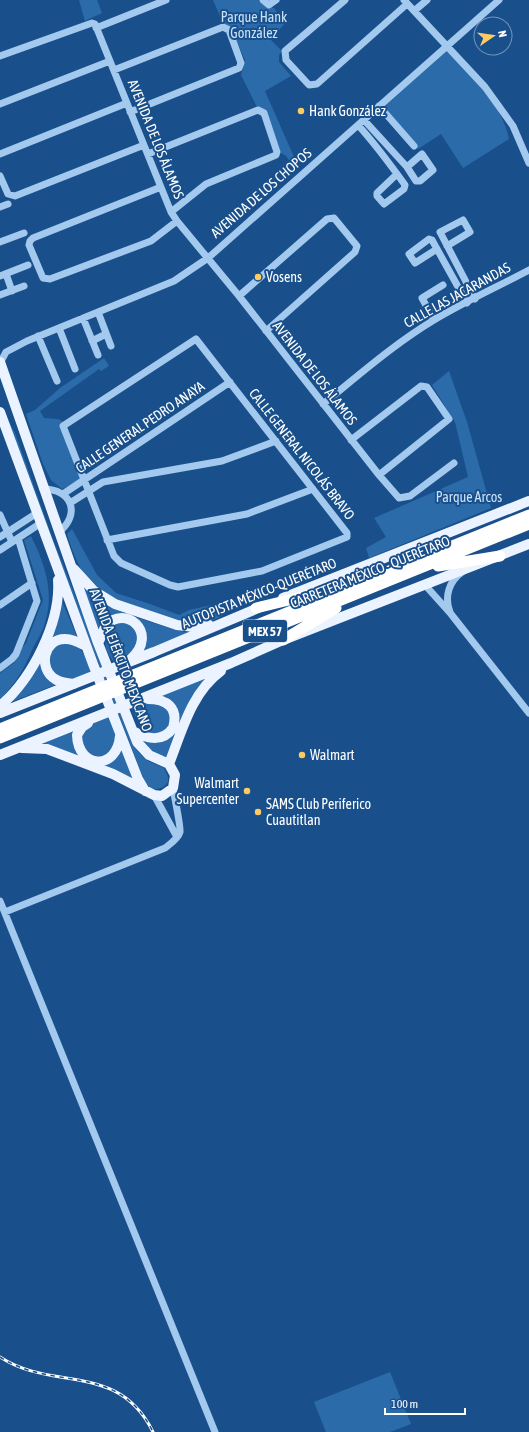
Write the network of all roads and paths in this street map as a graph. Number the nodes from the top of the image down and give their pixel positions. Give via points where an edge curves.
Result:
1 (166, 0) edge
2 (263, 0) edge
3 (276, 0) edge
4 (345, 0) edge
5 (427, 0) edge
6 (499, 0) edge
7 (406, 2) edge
8 (414, 11) junction
9 (94, 25) junction
10 (447, 45) junction
11 (0, 56) edge
12 (110, 61) junction
13 (114, 70) junction
14 (127, 103) junction
15 (0, 104) edge
16 (379, 106) junction
17 (130, 112) junction
18 (361, 122) junction
19 (144, 145) junction
20 (414, 146) dead end
21 (0, 154) edge
22 (148, 154) junction
23 (529, 163) edge
24 (407, 167) dead end
25 (397, 174) dead end
26 (0, 177) edge
27 (161, 187) junction
28 (8, 204) dead end
29 (0, 207) edge
30 (171, 212) junction
31 (177, 221) junction
32 (24, 233) dead end
33 (0, 242) edge
34 (447, 246) dead end
35 (437, 249) dead end
36 (208, 258) junction
37 (28, 266) dead end
38 (529, 270) edge
39 (3, 275) edge
40 (442, 285) dead end
41 (24, 286) dead end
42 (12, 291) junction
43 (0, 295) edge
44 (239, 296) junction
45 (475, 298) junction
46 (467, 303) junction
47 (98, 312) junction
48 (83, 318) junction
49 (434, 320) junction
50 (59, 328) junction
51 (269, 329) junction
52 (106, 334) junction
53 (38, 336) junction
54 (92, 341) junction
55 (111, 346) dead end
56 (3, 352) edge
57 (98, 355) dead end
58 (0, 363) edge
59 (75, 370) dead end
60 (57, 381) dead end
61 (230, 382) junction
62 (323, 404) junction
63 (0, 412) edge
64 (351, 440) junction
65 (276, 441) junction
66 (454, 463) dead end
67 (379, 475) junction
68 (84, 480) junction
69 (43, 489) junction
70 (313, 489) junction
71 (88, 490) junction
72 (63, 494) junction
73 (529, 500) edge
74 (70, 503) junction
75 (37, 513) junction
76 (0, 515) edge
77 (529, 515) edge
78 (41, 523) junction
79 (529, 524) edge
80 (7, 532) junction
81 (59, 532) junction
82 (0, 537) edge
83 (15, 540) junction
84 (107, 540) junction
85 (529, 544) edge
86 (0, 550) edge
87 (500, 556) junction
88 (71, 565) junction
89 (57, 568) junction
90 (467, 569) junction
91 (418, 570) junction
92 (32, 583) junction
93 (425, 585) junction
94 (358, 589) junction
95 (0, 605) edge
96 (256, 608) junction
97 (451, 614) junction
98 (228, 620) junction
99 (284, 640) junction
100 (98, 643) junction
101 (86, 646) junction
102 (127, 663) junction
103 (231, 663) junction
104 (0, 668) edge
105 (74, 684) junction
106 (144, 698) junction
107 (0, 706) edge
108 (0, 713) edge
109 (529, 713) edge
110 (97, 717) junction
111 (132, 728) junction
112 (0, 729) edge
113 (120, 734) junction
114 (0, 738) edge
115 (22, 748) junction
116 (0, 755) edge
117 (169, 764) junction
118 (173, 788) junction
119 (149, 793) junction
120 (177, 837) junction
121 (0, 901) edge
122 (5, 912) junction
123 (215, 1432) edge

1 - 9 street
2 - 3 street via 269,5
4 - 7 street via 285,52 286,60 309,85 314,86
5 - 8 street
6 - 10 street, AVENIDA DE LOS CHOPOS
7 - 8 street
8 - 10 street
9 - 11 street
9 - 12 street, AVENIDA DE LOS ÁLAMOS
10 - 16 street, AVENIDA DE LOS CHOPOS
10 - 23 street via 504,112
12 - 13 street, AVENIDA DE LOS ÁLAMOS
12 - 15 street
13 - 14 street, AVENIDA DE LOS ÁLAMOS
13 - 17 street via 226,28 241,66
14 - 17 street, AVENIDA DE LOS ÁLAMOS
14 - 21 street
16 - 18 street, AVENIDA DE LOS CHOPOS
16 - 20 street
17 - 19 street, AVENIDA DE LOS ÁLAMOS
18 - 24 street
18 - 25 street
18 - 36 street, AVENIDA DE LOS CHOPOS
19 - 22 street, AVENIDA DE LOS ÁLAMOS
19 - 26 street via 15,196 8,194
22 - 27 street, AVENIDA DE LOS ÁLAMOS
22 - 30 street via 261,110 276,155 206,184
27 - 30 street, AVENIDA DE LOS ÁLAMOS
27 - 31 street via 33,238 29,245 43,278 50,279 151,241
28 - 29 street
30 - 31 street, AVENIDA DE LOS ÁLAMOS
31 - 36 street, AVENIDA DE LOS ÁLAMOS
32 - 33 street
34 - 45 street
35 - 46 street
36 - 44 street, AVENIDA DE LOS ÁLAMOS
36 - 47 street, AVENIDA DE LOS CHOPOS via 174,281
37 - 39 street
38 - 45 street, CALLE LAS JACARANDAS
39 - 42 street
40 - 49 street via 422,298
41 - 42 street
42 - 43 street
44 - 51 street, AVENIDA DE LOS ÁLAMOS
44 - 51 street via 330,218 334,218 357,246 355,252
45 - 46 street, CALLE LAS JACARANDAS
46 - 49 street, CALLE LAS JACARANDAS
47 - 48 street, AVENIDA DE LOS CHOPOS
47 - 52 street
48 - 50 street, AVENIDA DE LOS CHOPOS
48 - 54 street
49 - 62 street, CALLE LAS JACARANDAS via 392,349
50 - 53 street, AVENIDA DE LOS CHOPOS
50 - 59 street
51 - 62 street, AVENIDA DE LOS ÁLAMOS
52 - 54 street
52 - 55 street
53 - 56 street, AVENIDA DE LOS CHOPOS
53 - 60 street
54 - 57 street
56 - 58 street, AVENIDA DE LOS CHOPOS
58 - 69 main road, AVENIDA EJÉRCITO MEXICANO
61 - 65 street, CALLE GENERAL NICOLÁS BRAVO
61 - 68 street, CALLE GENERAL PEDRO ANAYA
61 - 68 street, CALLE GENERAL NICOLÁS BRAVO via 196,339 102,398 63,426
62 - 64 street, AVENIDA DE LOS ÁLAMOS
63 - 75 main road, AVENIDA EJÉRCITO MEXICANO
64 - 67 street, AVENIDA DE LOS ÁLAMOS
64 - 67 street via 421,386 427,387 449,415 448,421
65 - 70 street, CALLE GENERAL NICOLÁS BRAVO
65 - 71 street via 222,461 103,482
66 - 67 street, AVENIDA DE LOS ÁLAMOS via 406,498 399,498
68 - 71 street, CALLE GENERAL NICOLÁS BRAVO
68 - 72 street, CALLE GENERAL PEDRO ANAYA
69 - 72 street via 56,490
69 - 81 main road, AVENIDA EJÉRCITO MEXICANO
70 - 84 street via 247,514
70 - 84 street, CALLE GENERAL NICOLÁS BRAVO via 348,536 262,571 174,587 121,563 114,556
71 - 74 street
71 - 84 street, CALLE GENERAL NICOLÁS BRAVO
72 - 74 street
73 - 96 main road, AUTOPISTA MÉXICO-QUERÉTARO
74 - 81 street via 71,516 65,528
75 - 78 main road, AVENIDA EJÉRCITO MEXICANO
75 - 80 street
76 - 80 street
77 - 94 highway, CARRETERA MÉXICO - QUERÉTARO / MEX 57
78 - 83 street
78 - 89 main road, AVENIDA EJÉRCITO MEXICANO
79 - 91 highway, CARRETERA MÉXICO - QUERÉTARO / MEX 57
80 - 82 street
80 - 83 street
81 - 88 main road, AVENIDA EJÉRCITO MEXICANO
83 - 86 street
83 - 92 street
85 - 87 main road
87 - 90 main road
87 - 91 highway
88 - 98 main road via 94,591 116,604 177,625 194,627
88 - 100 main road, AVENIDA EJÉRCITO MEXICANO
89 - 101 main road, AVENIDA EJÉRCITO MEXICANO
89 - 107 main road via 59,594 56,616 29,675
90 - 93 main road
90 - 97 street via 456,578 449,590 448,605
91 - 94 highway, CARRETERA MÉXICO - QUERÉTARO / MEX 57
92 - 95 street
92 - 104 street via 37,597 36,605 16,654
93 - 97 street
93 - 99 main road
94 - 96 highway via 314,593
94 - 99 highway
94 - 112 highway, CARRETERA MÉXICO - QUERÉTARO / MEX 57
94 - 114 highway, CARRETERA MÉXICO - QUERÉTARO / MEX 57
96 - 98 main road, AUTOPISTA MÉXICO-QUERÉTARO
97 - 109 street
98 - 102 main road, AUTOPISTA MÉXICO-QUERÉTARO
99 - 103 main road
100 - 102 main road via 106,626 113,620 132,620 139,628 143,641 139,652
100 - 111 main road, AVENIDA EJÉRCITO MEXICANO
101 - 105 main road via 66,639 60,640 50,645 45,655 47,671 56,680
101 - 113 main road, AVENIDA EJÉRCITO MEXICANO
102 - 105 main road, AUTOPISTA MÉXICO-QUERÉTARO
103 - 106 main road
103 - 117 main road via 210,679 202,689
105 - 108 main road, AUTOPISTA MÉXICO-QUERÉTARO
106 - 110 main road
106 - 111 main road via 167,702 174,715 173,728 163,737 153,739
110 - 113 main road via 82,727 77,735 79,749 88,759 103,761 114,755 119,748
110 - 115 main road
111 - 117 main road, AVENIDA EJÉRCITO MEXICANO via 137,742 146,752
113 - 119 main road, AVENIDA EJÉRCITO MEXICANO via 138,780
115 - 116 main road
115 - 119 main road via 47,749 113,774
117 - 118 main road via 175,775
118 - 119 main road via 162,796
118 - 120 street via 180,829
119 - 120 street
120 - 122 street via 165,848
121 - 122 street
122 - 123 street

